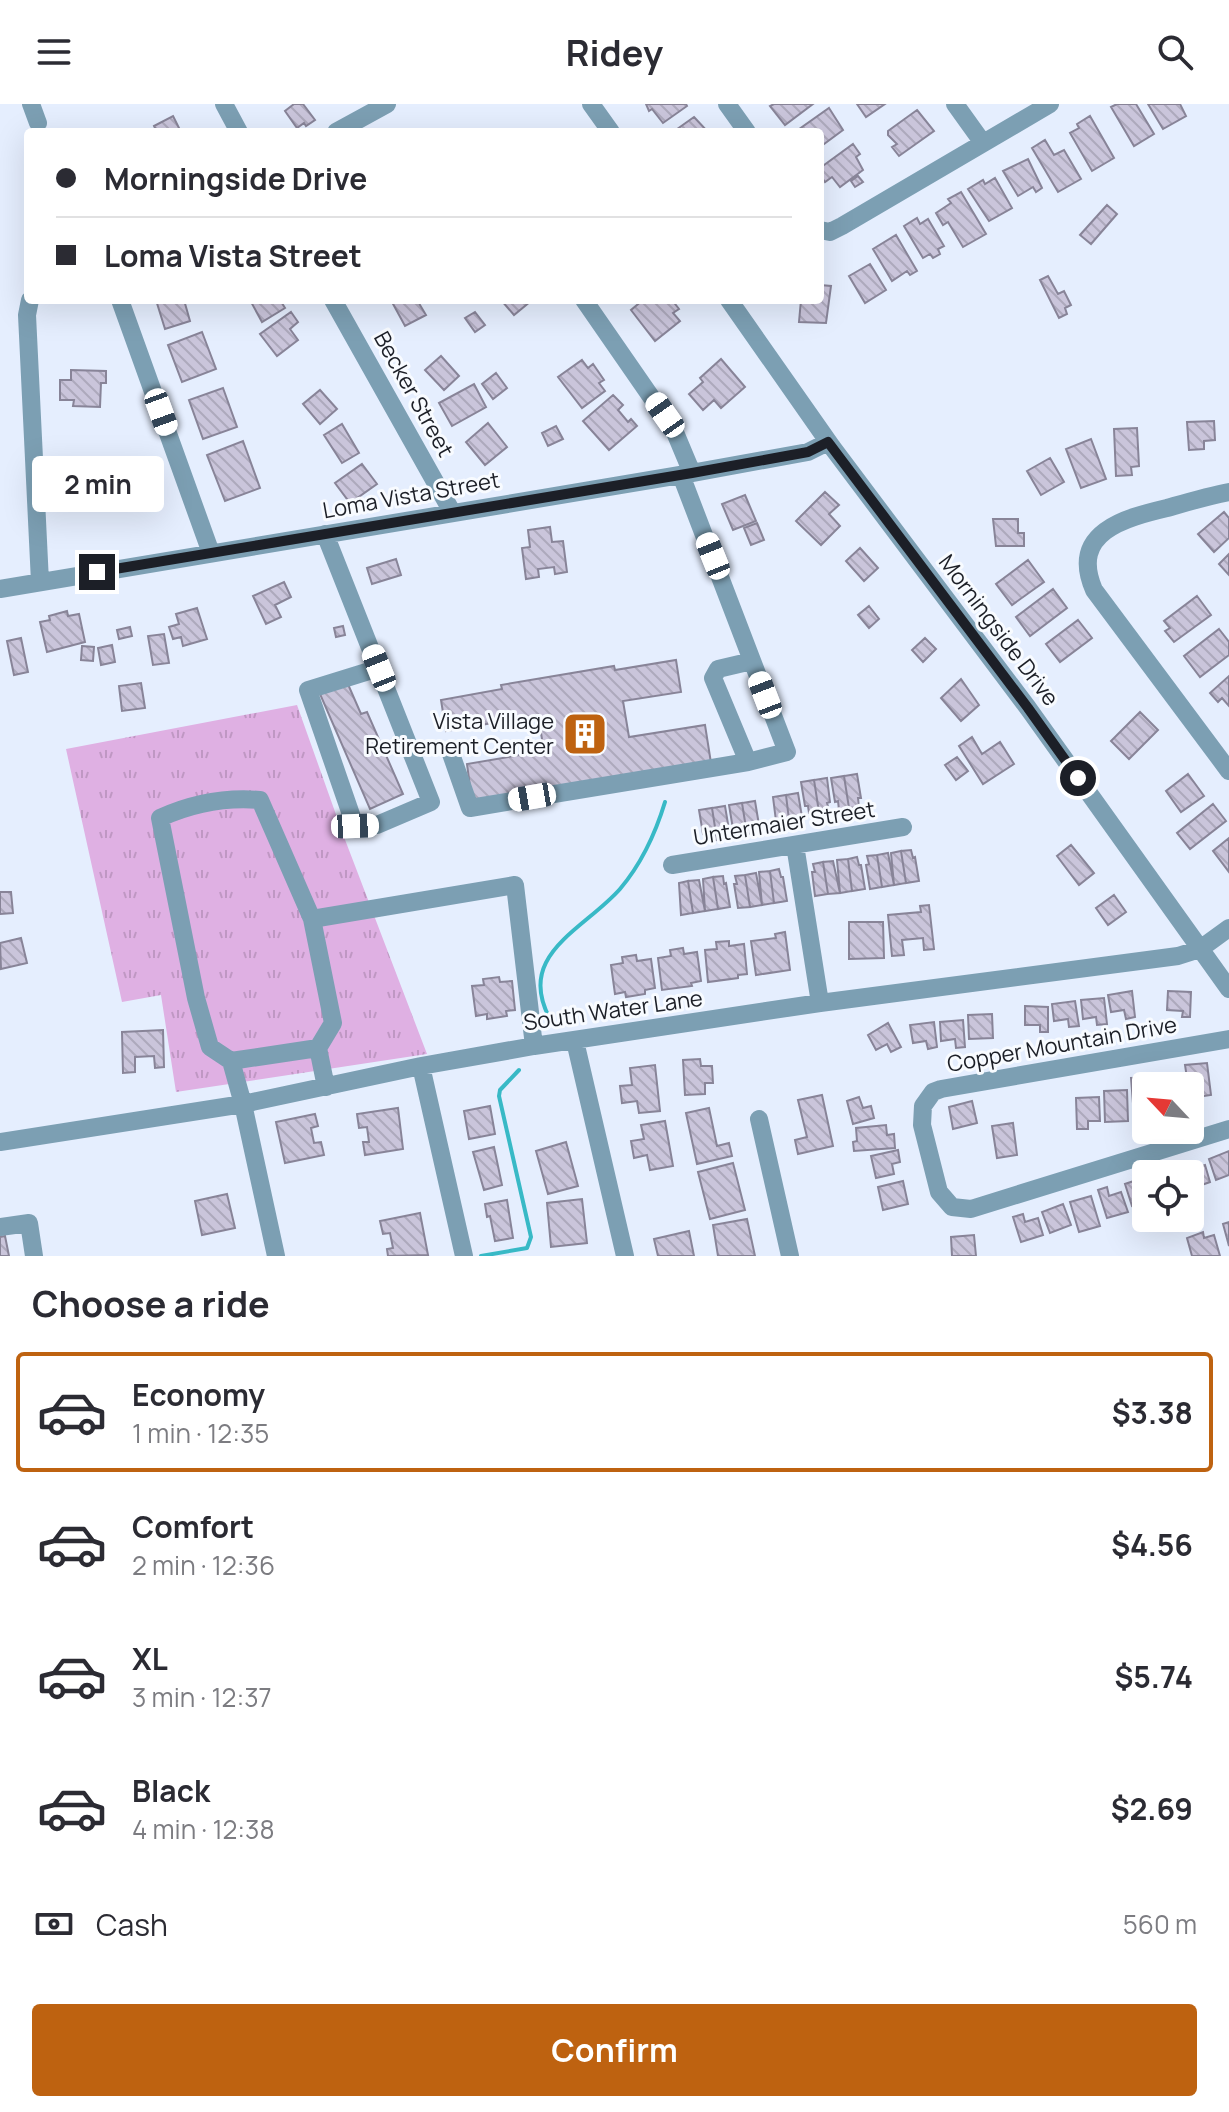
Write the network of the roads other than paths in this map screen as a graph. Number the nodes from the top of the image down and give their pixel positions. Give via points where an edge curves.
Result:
1 (31, 104) edge
2 (224, 104) edge
3 (387, 104) edge
4 (591, 104) edge
5 (727, 104) edge
6 (955, 104) edge
7 (1050, 104) edge
8 (38, 123) dead end
9 (237, 128) edge
10 (343, 128) edge
11 (608, 128) edge
12 (744, 128) edge
13 (983, 143) junction
14 (824, 230) edge
15 (29, 304) edge
16 (121, 304) edge
17 (335, 304) edge
18 (587, 304) edge
19 (732, 304) edge
20 (828, 442) junction
21 (686, 474) junction
22 (1229, 492) edge
23 (452, 512) junction
24 (325, 534) junction
25 (211, 553) junction
26 (40, 582) junction
27 (0, 589) edge
28 (752, 661) junction
29 (379, 668) junction
30 (450, 751) dead end
31 (748, 762) junction
32 (1229, 771) edge
33 (903, 827) dead end
34 (795, 845) junction
35 (672, 865) dead end
36 (312, 919) junction
37 (1229, 928) edge
38 (1200, 949) junction
39 (1229, 989) edge
40 (820, 1003) junction
41 (1229, 1039) edge
42 (575, 1041) junction
43 (534, 1046) junction
44 (318, 1048) junction
45 (231, 1061) junction
46 (421, 1066) junction
47 (326, 1087) junction
48 (243, 1104) junction
49 (759, 1119) dead end
50 (1229, 1129) edge
51 (0, 1142) edge
52 (0, 1227) edge
53 (34, 1256) edge
54 (276, 1256) edge
55 (464, 1256) edge
56 (625, 1256) edge
57 (790, 1256) edge

1 - 8 street
2 - 9 street
3 - 10 street
4 - 11 street
5 - 12 street
6 - 13 street
7 - 13 street
13 - 14 street via 842,226
15 - 26 street
16 - 25 street
17 - 23 street, Becker Street
18 - 21 street via 681,442
19 - 20 street, Morningside Drive
20 - 21 street, Loma Vista Street via 808,452
20 - 38 street, Morningside Drive
21 - 23 street, Loma Vista Street
21 - 28 street
22 - 32 street via 1117,522 1100,536 1088,568 1094,590
23 - 24 street, Loma Vista Street
24 - 25 street, Loma Vista Street
24 - 29 street
25 - 26 street, Loma Vista Street
26 - 27 street, Loma Vista Street
28 - 31 street via 718,669 713,678
28 - 31 street via 787,752
29 - 29 street via 431,802 377,825 355,826 308,690
30 - 31 street via 470,808
33 - 34 street, Untermaier Street
34 - 35 street, Untermaier Street
34 - 40 street
36 - 43 street via 515,885
36 - 44 street via 333,1023
36 - 45 street via 260,800 232,798 186,806 160,818 210,1047
37 - 38 street, South Water Lane
38 - 39 street, Morningside Drive
38 - 40 street, South Water Lane
40 - 42 street, South Water Lane
41 - 50 street, Copper Mountain Drive via 941,1089 927,1098 920,1116 939,1192 961,1209
42 - 43 street, South Water Lane
42 - 56 street
43 - 46 street, South Water Lane
44 - 45 street
44 - 47 street
45 - 48 street
46 - 47 street, South Water Lane
46 - 55 street
47 - 48 street, South Water Lane
48 - 51 street, South Water Lane
48 - 54 street
49 - 57 street
52 - 53 street via 29,1223

